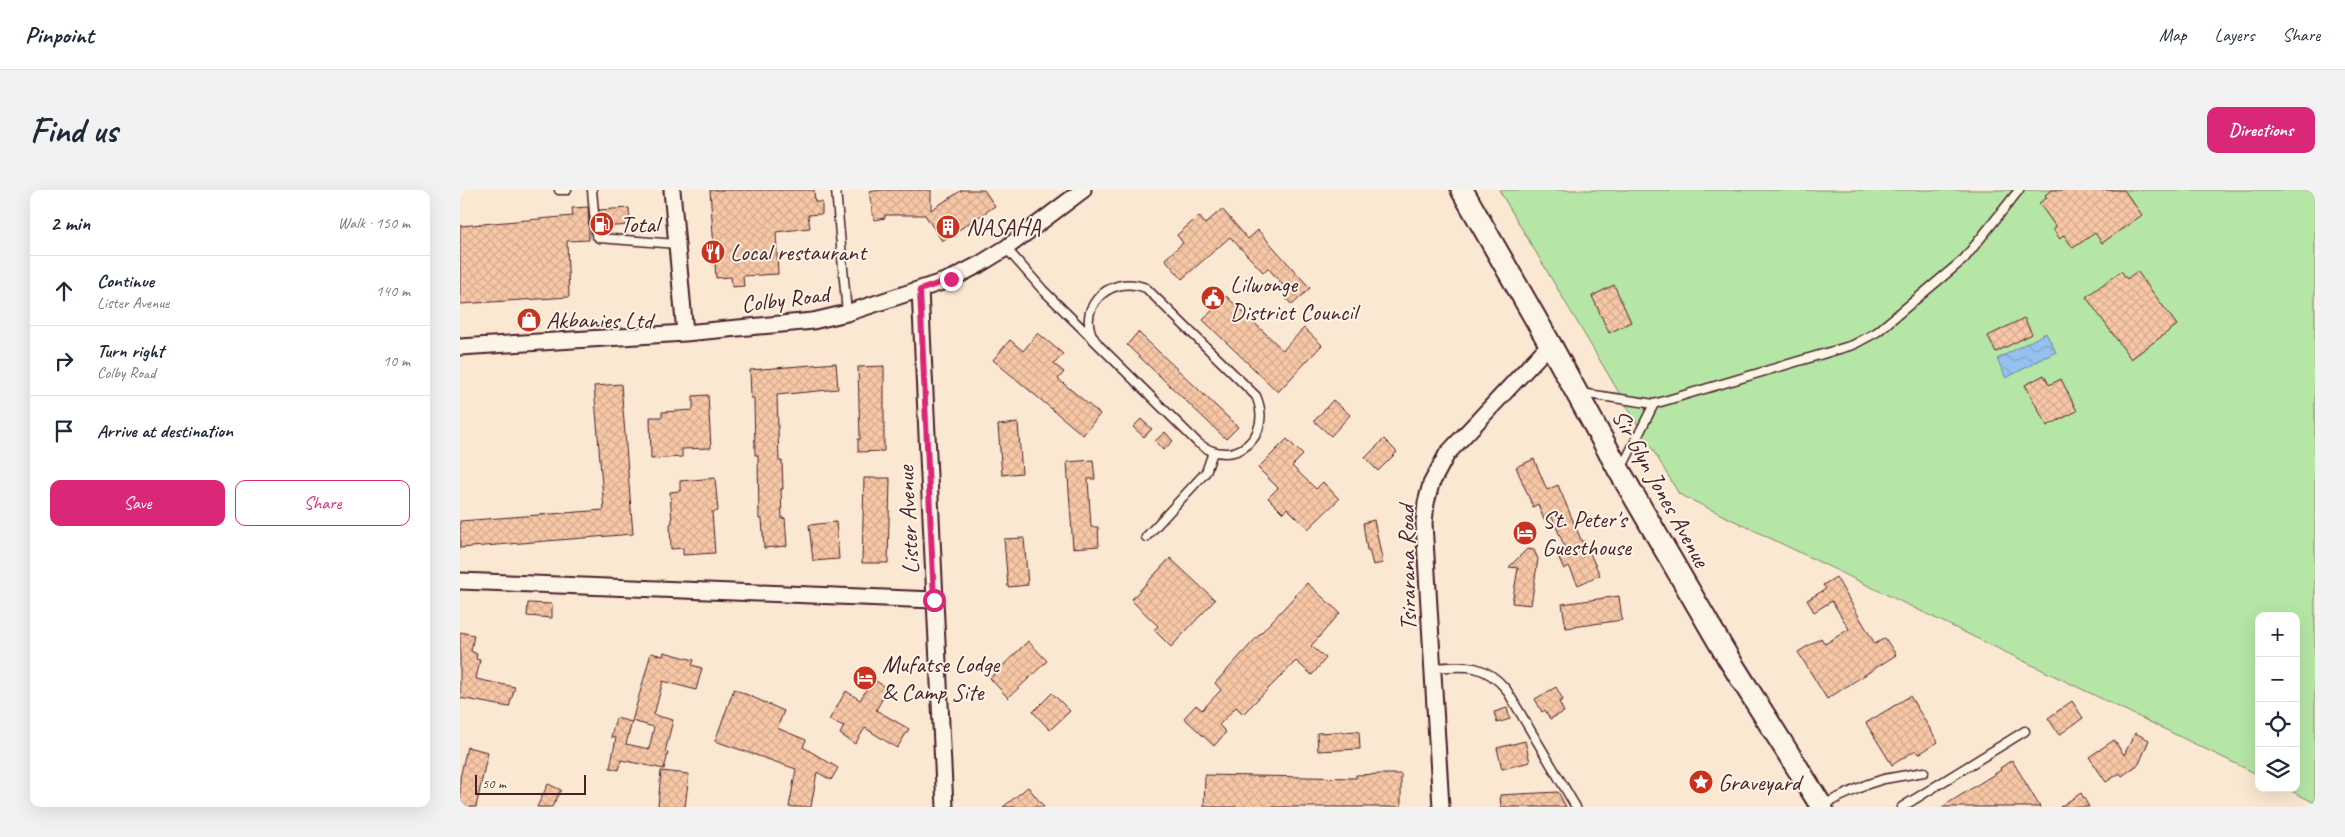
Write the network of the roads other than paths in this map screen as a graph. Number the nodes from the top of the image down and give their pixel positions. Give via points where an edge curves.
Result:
1 (559, 190) edge
2 (567, 190) edge
3 (592, 190) edge
4 (672, 190) edge
5 (836, 190) edge
6 (1083, 190) edge
7 (1462, 190) edge
8 (2019, 190) edge
9 (677, 244) junction
10 (1006, 248) junction
11 (920, 290) junction
12 (847, 313) junction
13 (685, 333) junction
14 (1098, 344) junction
15 (1550, 344) junction
16 (460, 347) edge
17 (1577, 392) junction
18 (1654, 404) junction
19 (1213, 452) junction
20 (1620, 472) junction
21 (1146, 537) dead end
22 (460, 581) edge
23 (934, 600) junction
24 (1432, 668) junction
25 (2025, 731) dead end
26 (1924, 772) dead end
27 (1822, 806) edge
28 (945, 807) edge
29 (1441, 807) edge
30 (1576, 807) edge
31 (1902, 807) edge

1 - 2 lane
3 - 9 lane via 596,235 599,238
4 - 9 street
5 - 12 lane
6 - 10 street, Colby Road
7 - 15 main road, Sir Glyn Jones Avenue
8 - 18 lane via 1964,259 1878,332 1854,345
9 - 13 street
10 - 11 street, Colby Road via 951,279
10 - 14 lane
11 - 12 street, Colby Road
11 - 23 street, Lister Avenue
12 - 13 street, Colby Road via 813,321
13 - 16 street, Colby Road
14 - 19 lane via 1198,443
14 - 19 lane via 1092,333 1090,315 1104,292 1129,283 1146,288 1153,294 1250,389 1260,404 1261,422 1254,439 1231,453
15 - 17 main road, Sir Glyn Jones Avenue
15 - 24 street, Tsirarana Road via 1447,454 1431,484 1424,523
17 - 18 lane
17 - 20 main road, Sir Glyn Jones Avenue
18 - 20 lane
19 - 21 lane via 1206,472
20 - 27 main road, Sir Glyn Jones Avenue via 1727,656
22 - 23 street
23 - 28 street, Lister Avenue
24 - 29 street, Tsirarana Road
24 - 30 lane via 1476,668 1498,680
25 - 31 lane
26 - 27 lane via 1868,784

